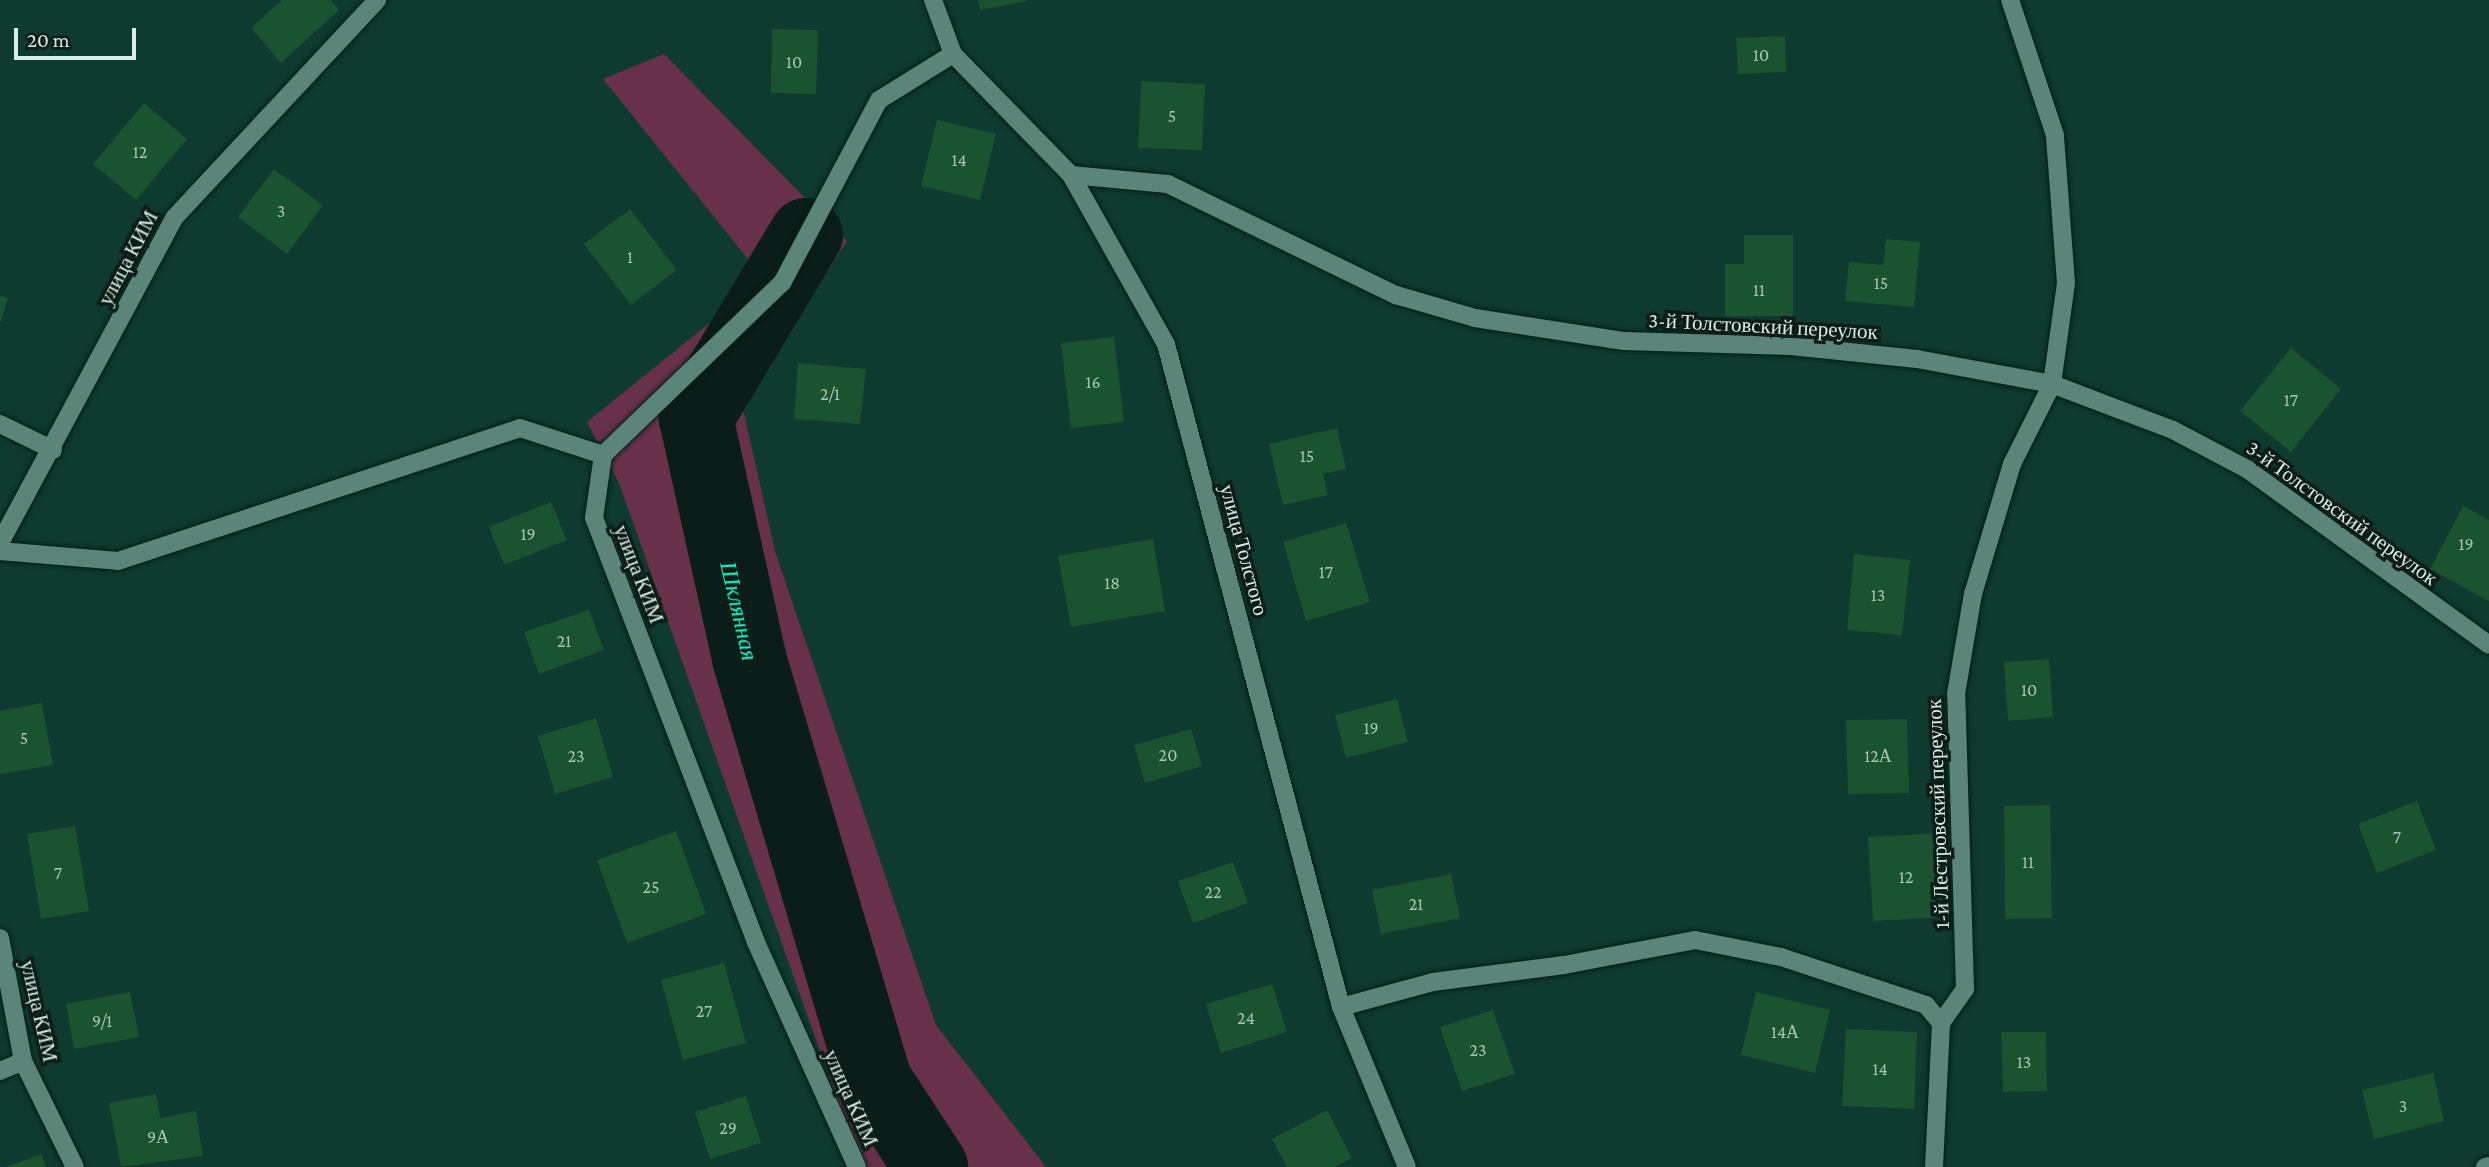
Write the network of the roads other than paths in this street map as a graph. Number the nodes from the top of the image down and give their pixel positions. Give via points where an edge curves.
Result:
1 (377, 0) edge
2 (933, 0) edge
3 (2010, 0) edge
4 (951, 55) junction
5 (1071, 175) junction
6 (2052, 384) junction
7 (0, 424) edge
8 (52, 450) junction
9 (603, 455) junction
10 (0, 543) edge
11 (0, 551) edge
12 (2489, 645) edge
13 (0, 938) edge
14 (1341, 1007) junction
15 (1941, 1023) junction
16 (23, 1061) junction
17 (0, 1071) edge
18 (75, 1167) edge
19 (857, 1167) edge
20 (1408, 1167) edge
21 (1934, 1167) edge

1 - 8 street, улица КИМ via 174,218
2 - 4 street, улица Толстого
3 - 6 street, 1-й Лестровский переулок via 2055,135 2066,283
4 - 5 street, улица Толстого
4 - 9 street via 879,100 782,283
5 - 6 street, 3-й Толстовский переулок via 1167,184 1396,295 1475,318 1624,341 1791,346 1917,359
5 - 14 street, улица Толстого via 1166,344
6 - 12 street, 3-й Толстовский переулок via 2173,430 2247,468
6 - 15 street, 1-й Лестровский переулок via 2012,464 1973,594 1956,694 1965,989
7 - 8 street
8 - 10 street, улица КИМ
9 - 11 street via 520,428 118,561
9 - 19 street, улица КИМ via 594,518 756,942
13 - 16 street, улица КИМ
14 - 15 street via 1433,982 1564,965 1695,940 1781,957 1926,1005
14 - 20 street, улица Толстого
15 - 21 street
16 - 17 street
16 - 18 street, улица КИМ

